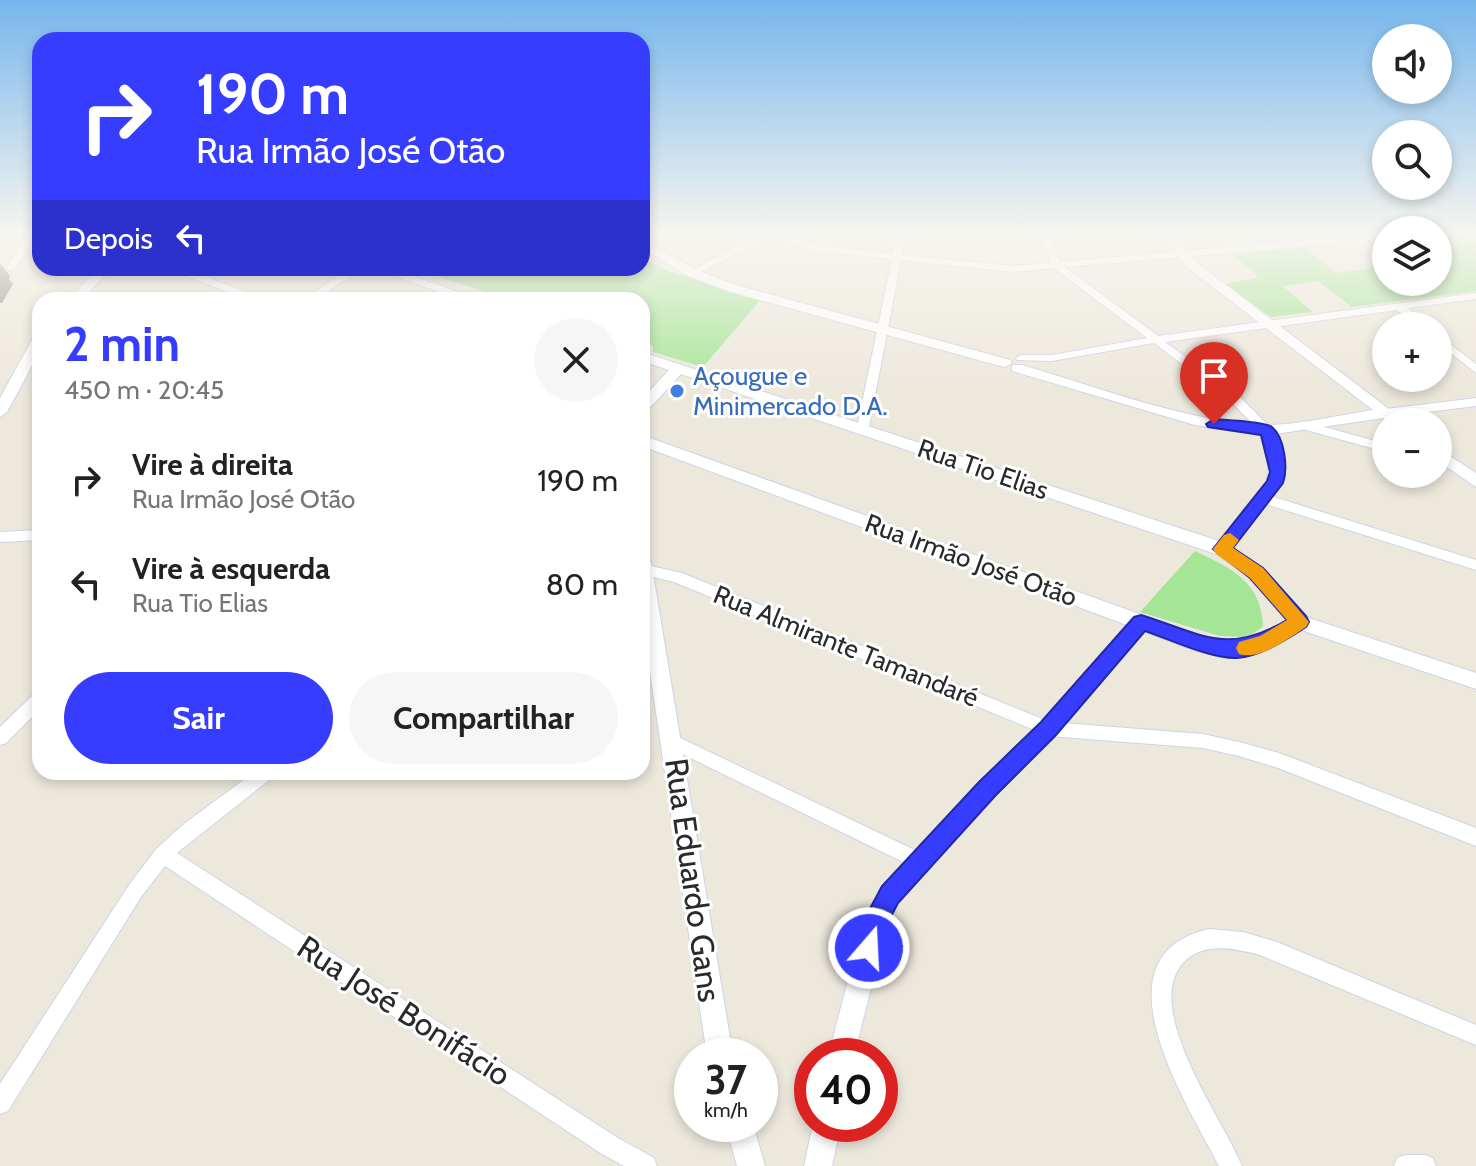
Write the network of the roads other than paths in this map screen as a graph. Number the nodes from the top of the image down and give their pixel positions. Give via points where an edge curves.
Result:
1 (736, 287) edge
2 (891, 287) edge
3 (1085, 287) edge
4 (1224, 287) edge
5 (1476, 296) edge
6 (1399, 306) junction
7 (1406, 312) edge
8 (1272, 324) junction
9 (882, 328) junction
10 (1153, 340) junction
11 (1452, 350) edge
12 (32, 353) edge
13 (650, 359) edge
14 (1021, 365) junction
15 (678, 368) junction
16 (1476, 370) edge
17 (650, 399) edge
18 (1476, 402) edge
19 (1380, 408) edge
20 (1442, 408) edge
21 (0, 412) edge
22 (1372, 419) edge
23 (1303, 425) junction
24 (863, 427) junction
25 (1266, 430) junction
26 (650, 443) edge
27 (1372, 444) edge
28 (1452, 463) edge
29 (1452, 465) edge
30 (1456, 466) junction
31 (1476, 472) edge
32 (1476, 481) edge
33 (1264, 499) junction
34 (32, 535) edge
35 (0, 537) edge
36 (1222, 549) junction
37 (1476, 565) edge
38 (650, 571) edge
39 (650, 615) edge
40 (1141, 622) junction
41 (1299, 622) junction
42 (1476, 681) edge
43 (32, 707) edge
44 (1049, 729) junction
45 (0, 738) edge
46 (672, 741) junction
47 (256, 780) edge
48 (1476, 837) edge
49 (163, 854) junction
50 (919, 861) junction
51 (1476, 1035) edge
52 (717, 1038) edge
53 (846, 1038) edge
54 (0, 1103) edge
55 (744, 1142) edge
56 (823, 1142) edge
57 (646, 1166) edge
58 (751, 1166) edge
59 (818, 1166) edge
60 (1231, 1166) edge
61 (1405, 1166) edge
62 (1425, 1166) edge

1 - 9 street
2 - 9 street
3 - 10 street
4 - 8 street
5 - 6 street
6 - 7 street
6 - 8 street
8 - 10 street
8 - 19 street
9 - 14 street
9 - 24 street
10 - 14 street
10 - 25 street via 1234,398
11 - 16 street
12 - 21 street
13 - 15 street, Rua Tio Elias
14 - 25 street via 1195,420
15 - 17 street
15 - 24 street, Rua Tio Elias
18 - 20 street
22 - 23 street
23 - 25 street
23 - 27 street
24 - 36 street, Rua Tio Elias
25 - 33 street via 1278,472
26 - 40 street, Rua Irmão José Otão
28 - 30 street
29 - 30 street
30 - 31 street
30 - 32 street
33 - 36 street
33 - 37 street
34 - 35 street
36 - 41 street, Rua Tio Elias via 1257,573
38 - 44 street, Rua Almirante Tamandaré via 677,577
39 - 46 street, Rua Eduardo Gans
40 - 41 street, Rua Irmão José Otão via 1236,650 1266,642
40 - 44 street
41 - 42 street
43 - 45 street
44 - 48 street, Rua Almirante Tamandaré via 1203,741 1239,749
44 - 50 street
46 - 50 street
46 - 52 street, Rua Eduardo Gans
47 - 49 street
49 - 54 street
49 - 57 street, Rua José Bonifácio
50 - 53 street via 876,920
51 - 60 street via 1262,947 1209,939 1191,943 1162,977 1162,1013 1168,1037
55 - 58 street
56 - 59 street
61 - 62 street

